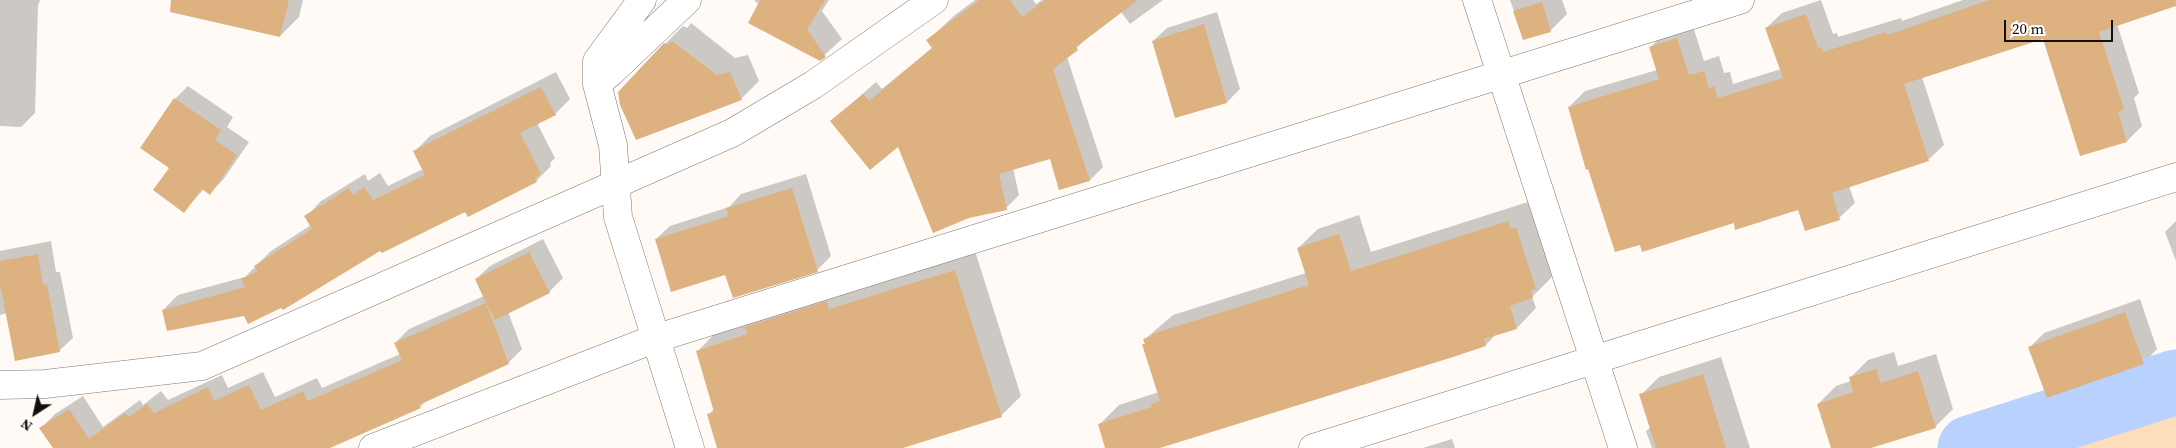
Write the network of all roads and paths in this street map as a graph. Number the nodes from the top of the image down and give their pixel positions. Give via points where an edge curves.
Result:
1 (642, 0) edge
2 (687, 0) edge
3 (934, 0) edge
4 (1477, 0) edge
5 (1740, 0) edge
6 (1500, 75) junction
7 (596, 84) junction
8 (2176, 176) edge
9 (617, 183) junction
10 (654, 339) junction
11 (1594, 361) junction
12 (0, 385) edge
13 (373, 448) edge
14 (690, 448) edge
15 (1313, 448) edge
16 (1623, 448) edge

1 - 7 street via 597,61
2 - 7 street
3 - 9 street via 813,85 732,133
4 - 6 street
5 - 6 street
6 - 10 street
6 - 11 street
7 - 9 street via 613,145
8 - 11 street
9 - 10 street via 618,217
9 - 12 street via 202,366 45,384
10 - 13 street
10 - 14 street
11 - 15 street
11 - 16 street

